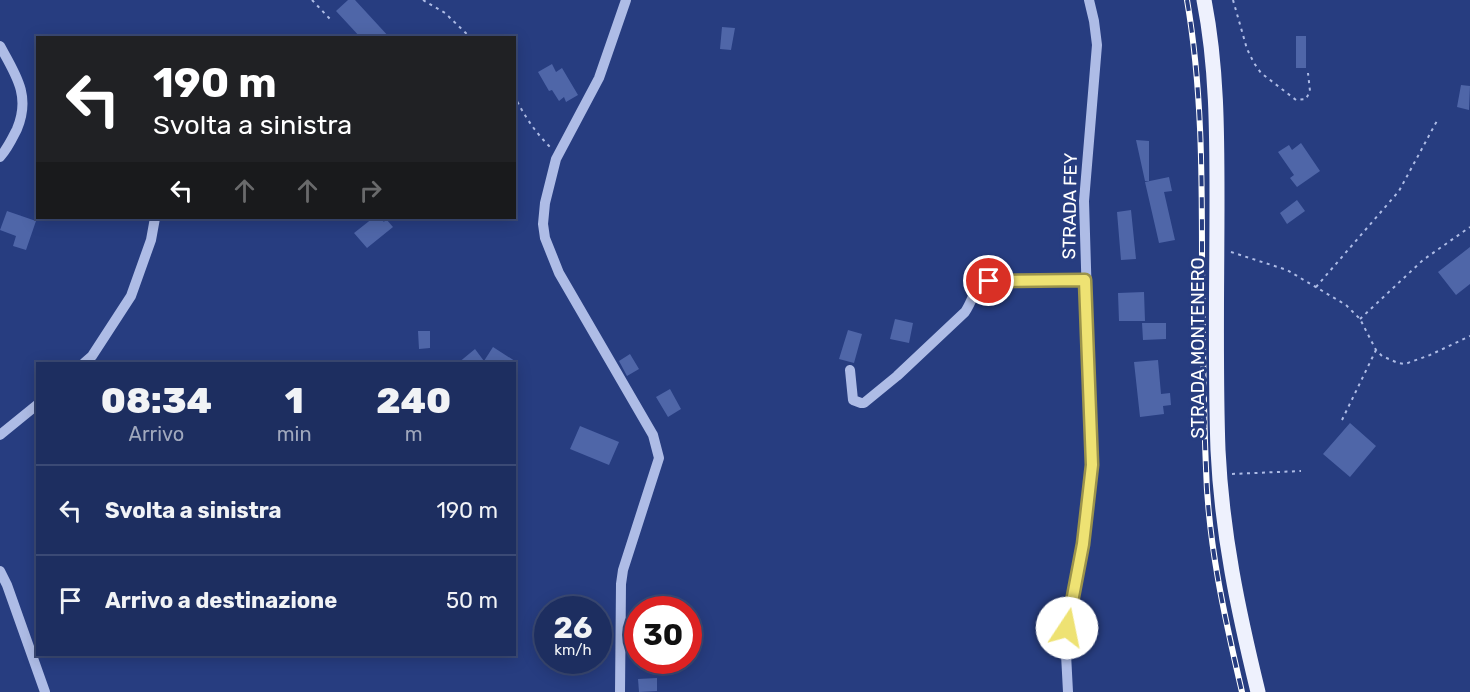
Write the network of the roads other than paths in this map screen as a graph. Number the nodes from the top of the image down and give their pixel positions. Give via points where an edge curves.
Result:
1 (626, 0) edge
2 (1089, 0) edge
3 (1204, 0) edge
4 (0, 46) edge
5 (0, 157) edge
6 (155, 219) edge
7 (1085, 280) junction
8 (85, 362) edge
9 (850, 370) dead end
10 (36, 406) edge
11 (0, 435) edge
12 (0, 571) edge
13 (45, 692) edge
14 (620, 692) edge
15 (1068, 692) edge
16 (1258, 692) edge

1 - 14 street via 599,78 557,157 543,224 559,273 653,435 658,451 659,459 623,570
2 - 7 street, STRADA FEY via 1097,45 1084,201
3 - 16 main road, STRADA MONTENERO via 1217,138 1224,532
4 - 5 street via 18,78 23,107 11,142
6 - 8 street via 130,296
7 - 9 street via 983,282 965,312 864,403 853,400
7 - 15 street, STRADA FEY via 1092,465 1083,544 1067,628
10 - 11 street
12 - 13 street

